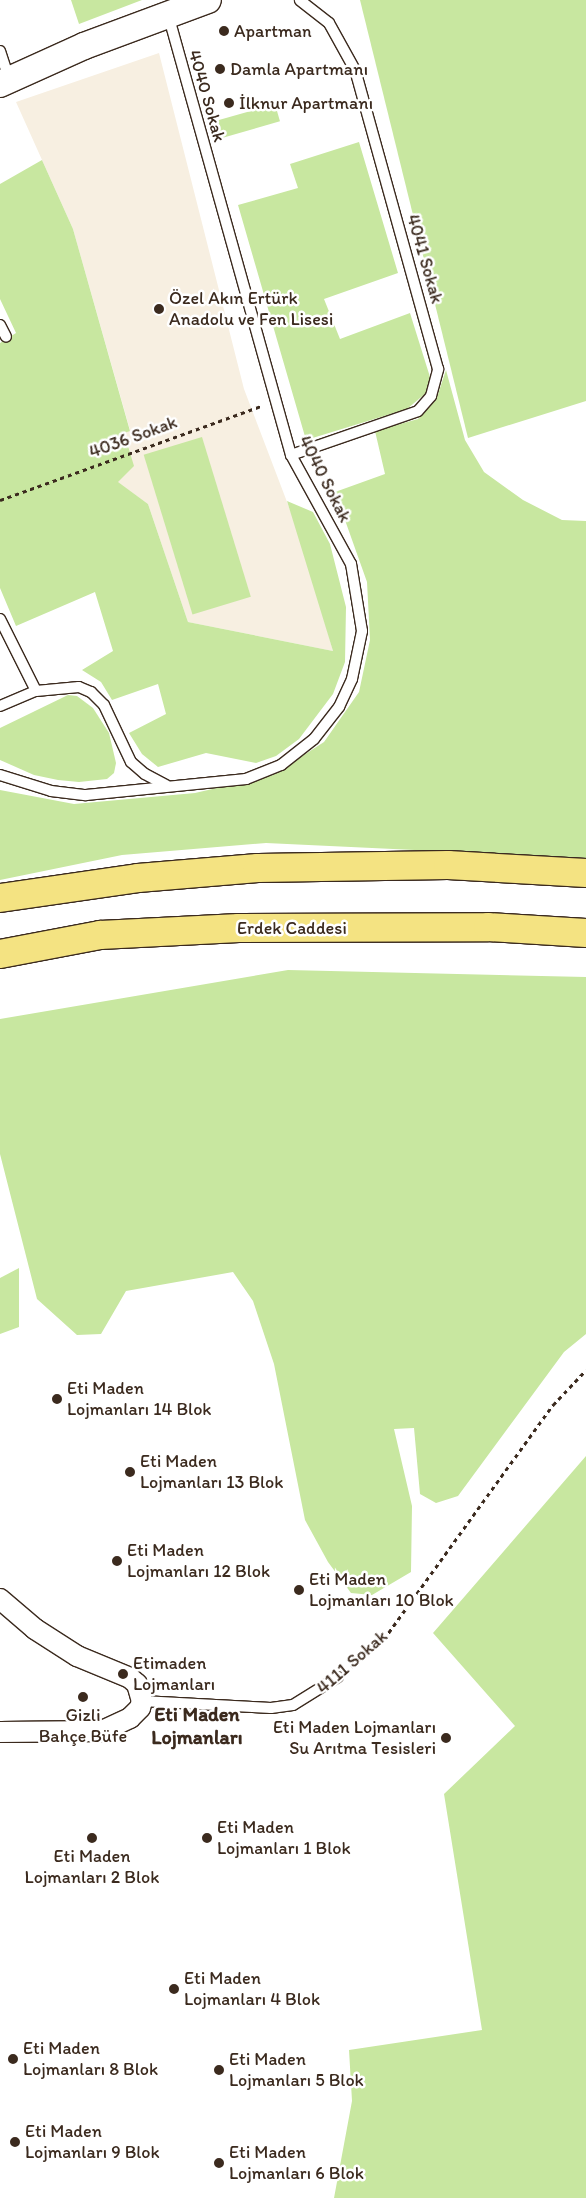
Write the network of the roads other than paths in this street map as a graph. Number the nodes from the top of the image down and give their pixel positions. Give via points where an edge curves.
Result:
1 (208, 0) edge
2 (300, 0) edge
3 (167, 13) junction
4 (0, 51) edge
5 (4, 82) edge
6 (0, 325) edge
7 (6, 337) dead end
8 (291, 455) junction
9 (1, 625) edge
10 (36, 691) junction
11 (0, 706) edge
12 (0, 775) edge
13 (166, 786) junction
14 (586, 873) edge
15 (0, 898) edge
16 (586, 933) edge
17 (0, 954) edge
18 (0, 1600) edge
19 (338, 1677) road end
20 (142, 1701) junction
21 (0, 1732) edge

1 - 3 street
2 - 8 lane, 4041 Sokak via 329,23 355,70 438,369 431,396 418,411
3 - 5 street
3 - 8 lane, 4040 Sokak
4 - 5 lane
6 - 7 lane
8 - 13 lane, 4040 Sokak via 351,564 362,632 352,679 339,707 314,739 281,764 246,779
9 - 10 lane
10 - 11 lane
10 - 13 lane via 79,687 91,692 104,705 131,762 144,774
12 - 13 lane, 4040 Sokak via 51,791 86,795
14 - 15 main road via 448,865 258,868 138,878
16 - 17 main road, Erdek Caddesi via 488,927 239,928 100,935
18 - 20 street via 35,1629 77,1656 130,1678 137,1684
19 - 20 lane, 4111 Sokak via 293,1705 271,1708
20 - 21 street via 130,1718 102,1731

